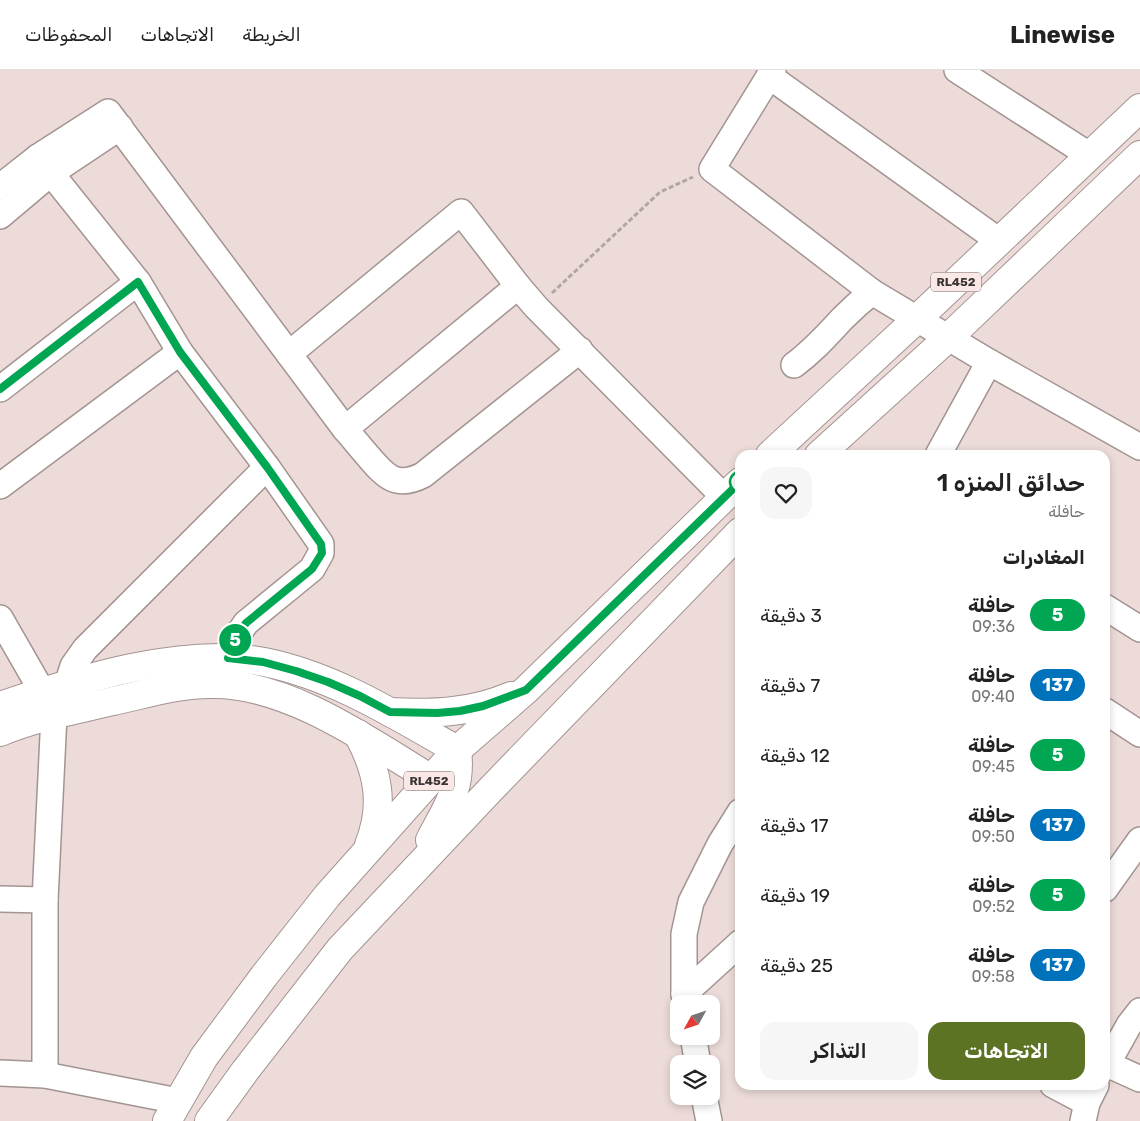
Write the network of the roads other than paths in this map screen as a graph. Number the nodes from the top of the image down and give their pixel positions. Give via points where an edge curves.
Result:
1 (957, 70) edge
2 (771, 73) edge
3 (1140, 108) edge
4 (1089, 155) junction
5 (1140, 155) edge
6 (44, 165) junction
7 (0, 187) edge
8 (0, 214) edge
9 (999, 241) junction
10 (138, 282) junction
11 (518, 286) junction
12 (872, 292) junction
13 (918, 318) junction
14 (949, 337) junction
15 (580, 350) junction
16 (180, 352) junction
17 (289, 354) junction
18 (989, 362) junction
19 (794, 365) dead end
20 (0, 389) edge
21 (345, 429) junction
22 (1137, 436) edge
23 (775, 450) edge
24 (825, 450) edge
25 (941, 450) edge
26 (267, 467) junction
27 (0, 486) edge
28 (732, 490) edge
29 (735, 537) edge
30 (1110, 610) edge
31 (0, 618) edge
32 (1140, 629) edge
33 (228, 658) junction
34 (526, 690) junction
35 (55, 698) junction
36 (0, 706) edge
37 (390, 712) junction
38 (1110, 714) edge
39 (0, 732) edge
40 (358, 734) junction
41 (1140, 734) edge
42 (457, 750) junction
43 (431, 779) junction
44 (492, 788) junction
45 (455, 792) junction
46 (735, 820) edge
47 (1140, 840) edge
48 (366, 852) junction
49 (417, 866) junction
50 (1118, 872) edge
51 (0, 899) edge
52 (44, 900) junction
53 (735, 948) edge
54 (685, 995) edge
55 (689, 995) edge
56 (1140, 1011) edge
57 (1110, 1061) edge
58 (0, 1073) edge
59 (45, 1075) junction
60 (1140, 1079) edge
61 (1110, 1085) edge
62 (706, 1105) edge
63 (172, 1111) edge
64 (209, 1121) edge
65 (709, 1121) edge

1 - 4 street
2 - 9 street
2 - 12 street via 712,169
3 - 4 main road, RL452
4 - 9 main road, RL452
5 - 14 main road, RL452
6 - 7 street
6 - 8 street
6 - 10 street
6 - 17 street via 114,120
9 - 13 main road, RL452
10 - 16 street
10 - 20 street
11 - 15 street
11 - 17 street via 461,212
11 - 21 street
12 - 13 street
12 - 19 street
13 - 14 street
13 - 23 main road, RL452
14 - 18 street
14 - 24 main road, RL452
15 - 21 street via 413,480 390,478
15 - 28 street
16 - 26 street
16 - 27 street
17 - 21 street
18 - 22 street
18 - 25 street
26 - 33 street via 321,544 322,553 312,569 246,623
26 - 35 street via 85,649
28 - 34 main road, RL452
29 - 44 main road
30 - 32 street
31 - 35 street
33 - 35 main road via 131,668
33 - 37 main road via 263,662 296,671 352,692
34 - 37 main road via 460,711
34 - 42 main road, RL452
35 - 36 main road
35 - 39 main road
35 - 40 main road via 215,684 243,686 298,703
35 - 52 street
37 - 42 main road
38 - 41 street
40 - 43 main road
40 - 48 main road via 368,752 378,792 378,813
42 - 43 main road, RL452
42 - 45 main road
43 - 45 main road
43 - 48 main road, RL452
44 - 45 main road via 474,793
44 - 49 main road
45 - 49 main road
46 - 54 street via 692,902 684,934
47 - 50 street
48 - 63 main road, RL452 via 327,896 204,1056
49 - 64 main road via 340,949
51 - 52 street
52 - 59 street
53 - 55 street
56 - 57 street
58 - 59 street
59 - 63 street
60 - 61 street
62 - 65 street

